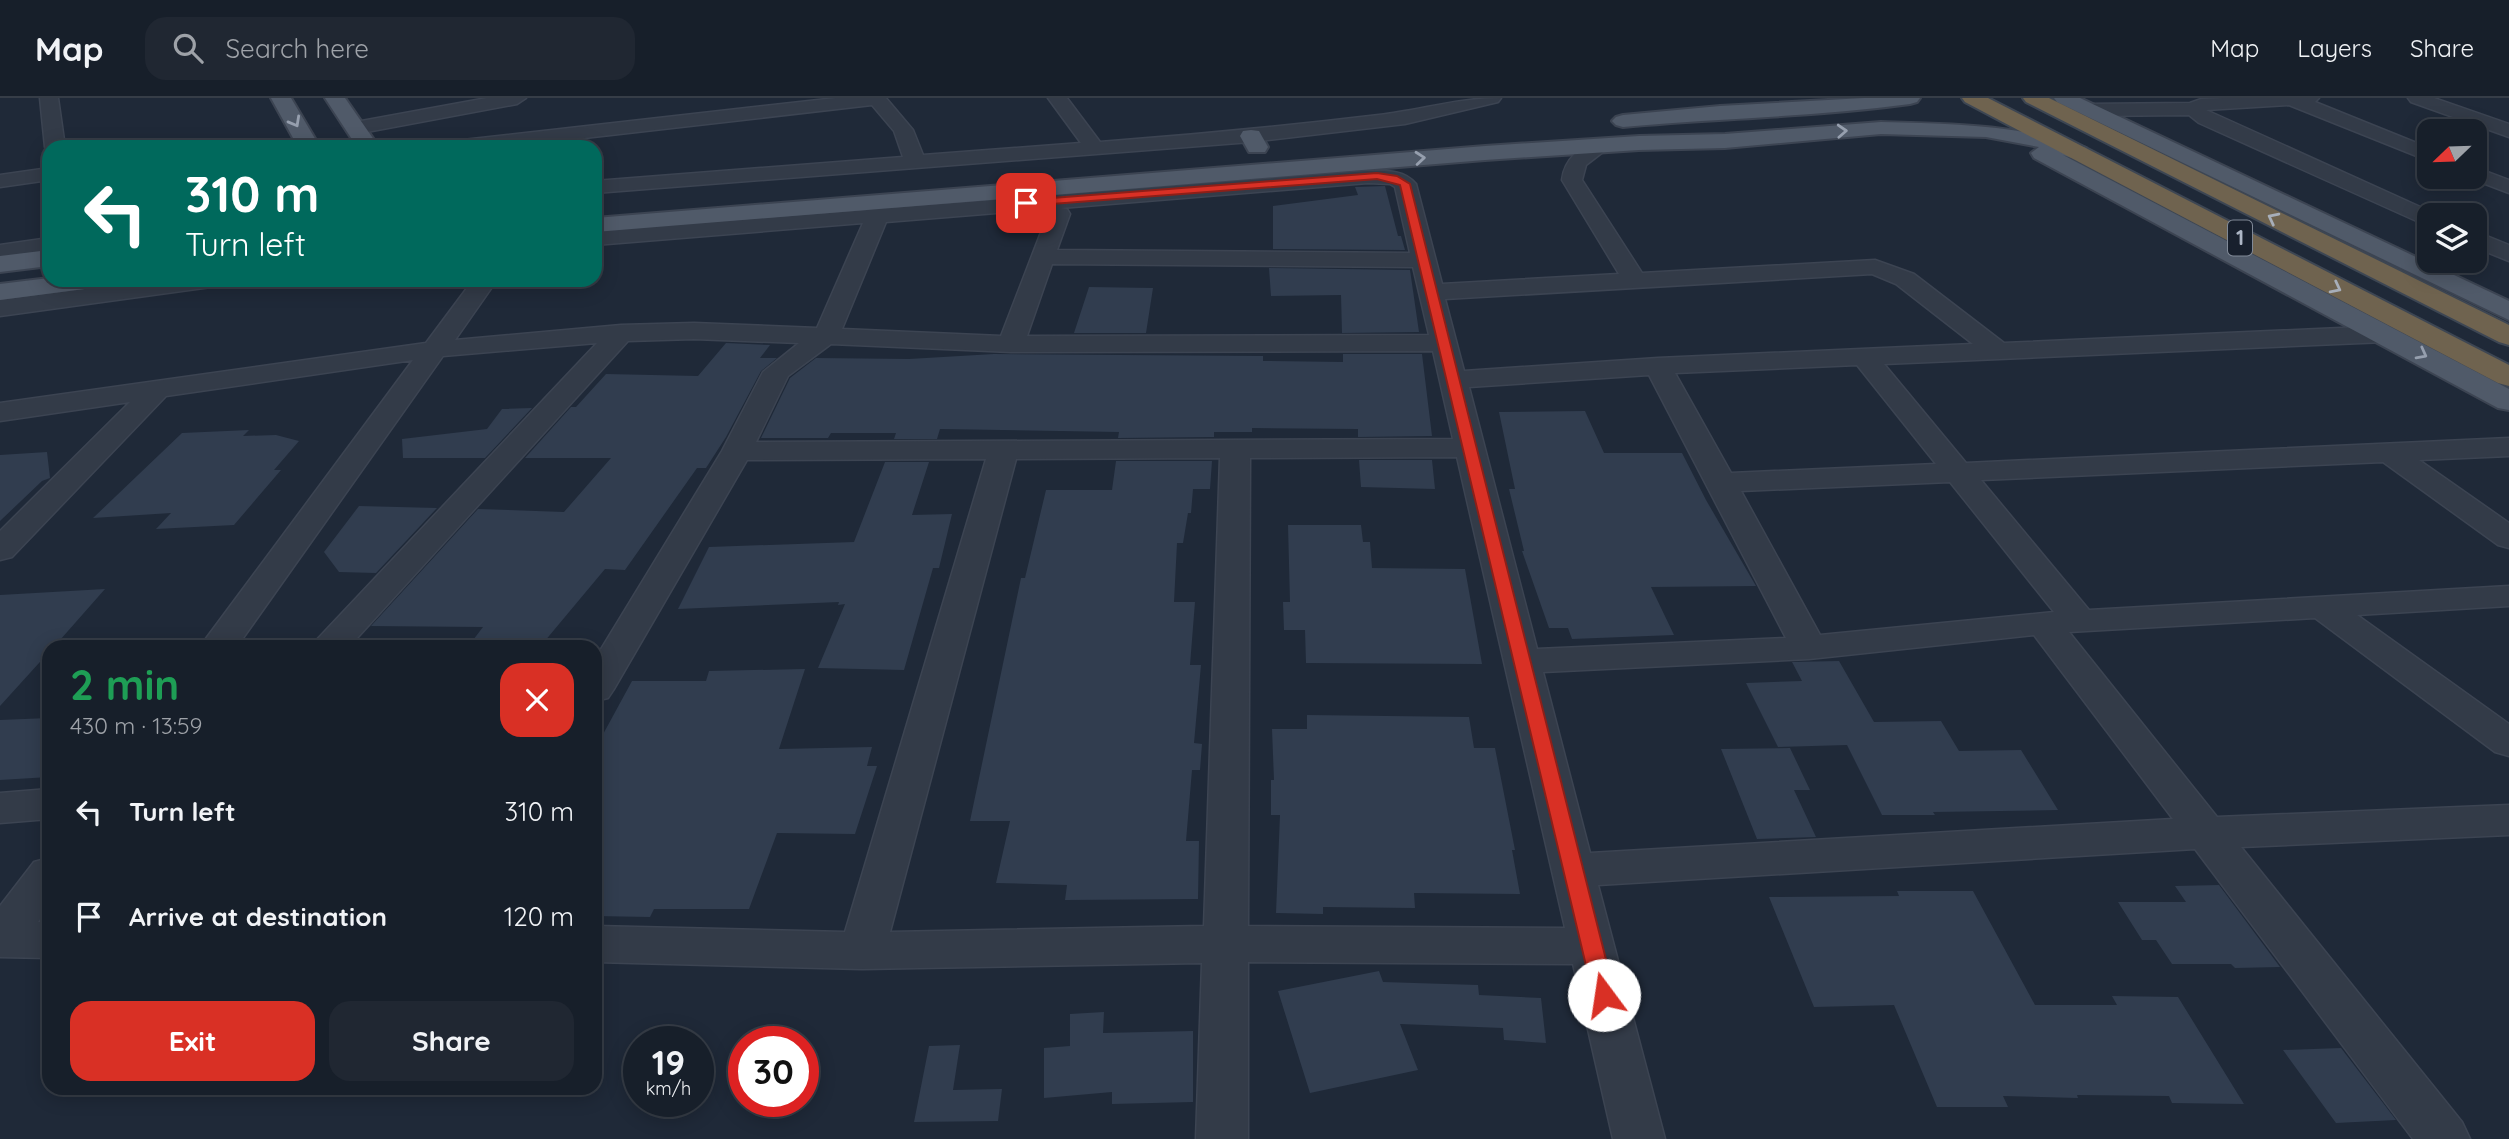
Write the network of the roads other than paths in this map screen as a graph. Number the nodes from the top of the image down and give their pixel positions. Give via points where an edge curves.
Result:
1 (49, 98) edge
2 (281, 98) edge
3 (335, 98) edge
4 (481, 98) edge
5 (517, 98) edge
6 (670, 98) edge
7 (876, 98) edge
8 (1056, 98) edge
9 (1492, 98) edge
10 (1910, 98) edge
11 (1972, 98) edge
12 (2032, 98) edge
13 (2064, 98) edge
14 (2417, 98) edge
15 (2301, 99) edge
16 (1893, 100) edge
17 (2193, 109) junction
18 (2089, 110) junction
19 (677, 121) junction
20 (353, 125) junction
21 (1942, 128) junction
22 (2509, 131) edge
23 (1639, 132) junction
24 (1601, 134) junction
25 (1424, 135) dead end
26 (54, 140) edge
27 (305, 140) edge
28 (363, 140) edge
29 (514, 140) edge
30 (1254, 142) junction
31 (1096, 148) junction
32 (2417, 150) edge
33 (2078, 153) junction
34 (915, 161) junction
35 (1064, 162) junction
36 (42, 175) edge
37 (2487, 178) edge
38 (0, 181) edge
39 (602, 186) edge
40 (1068, 186) junction
41 (2509, 187) edge
42 (602, 198) edge
43 (881, 208) junction
44 (2417, 213) edge
45 (1059, 214) dead end
46 (602, 225) edge
47 (602, 237) edge
48 (2487, 245) edge
49 (42, 246) edge
50 (2373, 246) junction
51 (2260, 248) junction
52 (2337, 250) junction
53 (0, 251) edge
54 (2230, 252) junction
55 (2509, 254) edge
56 (1042, 257) junction
57 (42, 259) edge
58 (1424, 260) junction
59 (0, 264) edge
60 (1634, 279) junction
61 (42, 287) edge
62 (158, 287) edge
63 (480, 287) edge
64 (0, 292) edge
65 (1432, 292) junction
66 (0, 308) edge
67 (2509, 312) edge
68 (621, 333) junction
69 (2385, 334) junction
70 (827, 335) junction
71 (2509, 336) edge
72 (1445, 343) junction
73 (1011, 344) junction
74 (438, 349) junction
75 (1999, 352) junction
76 (1864, 357) junction
77 (1658, 366) junction
78 (2509, 377) edge
79 (1454, 380) junction
80 (158, 389) junction
81 (2509, 401) edge
82 (0, 412) edge
83 (2509, 447) edge
84 (1470, 448) junction
85 (1235, 449) junction
86 (737, 451) junction
87 (1003, 452) junction
88 (2390, 453) junction
89 (1959, 473) junction
90 (1720, 482) junction
91 (2509, 538) edge
92 (0, 550) edge
93 (2509, 596) edge
94 (2320, 606) junction
95 (2061, 622) junction
96 (223, 640) edge
97 (334, 640) edge
98 (1809, 648) junction
99 (1522, 661) junction
100 (602, 677) edge
101 (2509, 743) edge
102 (42, 805) edge
103 (0, 808) edge
104 (2509, 820) edge
105 (2205, 833) junction
106 (1574, 870) junction
107 (42, 883) edge
108 (0, 939) edge
109 (42, 940) edge
110 (602, 944) edge
111 (1226, 944) junction
112 (1592, 946) junction
113 (862, 951) junction
114 (1222, 1139) edge
115 (1639, 1139) edge
116 (2444, 1139) edge

1 - 26 street
2 -> 27 main road
3 - 20 main road
4 - 20 street
5 - 20 street
6 - 19 street
7 - 19 street
7 - 34 street via 903,130
8 - 31 street
9 - 30 street
10 - 16 main road
11 - 33 highway, 1
52 -> 12 highway, 1
13 - 18 main road
14 - 22 street
15 - 17 street
15 - 32 street
16 - 23 main road via 1720,112
17 - 18 street
17 - 44 street via 2206,119
18 - 50 main road
19 - 29 street
20 - 28 main road
23 -> 21 main road via 1724,141 1881,128
21 - 33 main road via 2010,134
21 - 54 main road via 1999,138 2042,153
23 - 24 main road
40 -> 24 main road
24 - 60 street via 1576,164 1572,180
25 - 30 main road
30 - 31 street
30 - 35 main road
31 - 34 street
33 - 51 highway, 1
34 - 39 street
35 - 40 main road via 1086,173
35 - 42 main road
36 - 38 street
37 - 41 street
40 - 43 main road
43 - 46 main road
43 - 47 street
43 - 58 street via 1385,177 1407,187
43 - 70 street
45 - 56 street
48 - 55 street
49 - 53 street
50 - 52 highway
50 - 67 main road
51 - 54 highway
51 -> 78 highway, 1
52 - 71 highway, 1
54 - 69 main road
56 - 58 street
56 - 73 street
57 - 59 main road
58 - 65 street
60 - 65 street
60 - 75 street via 1875,267 1905,279
61 - 64 main road
62 - 66 street
63 - 74 street
65 - 72 street
68 - 70 street
68 - 74 street
68 - 97 street
69 - 75 street
69 -> 81 main road
70 - 73 street
70 - 86 street via 777,372
72 - 73 street
72 - 79 street
74 - 80 street
74 - 96 street
75 - 76 street
76 - 77 street
76 - 89 street
77 - 79 street
77 - 90 street
79 - 84 street
80 - 82 street
80 - 92 street
83 - 88 street
84 - 85 street
84 - 99 street
85 - 87 street
85 - 111 street
86 - 87 street
86 - 100 street
87 - 113 street
88 - 89 street
88 - 91 street
89 - 90 street
89 - 95 street
90 - 98 street
93 - 94 street
94 - 95 street
94 - 101 street
95 - 98 street
95 - 105 street
98 - 99 street
99 - 106 street
102 - 103 street
104 - 105 street
105 - 106 street
105 - 116 street
106 - 112 street
107 - 108 street
108 - 109 street
110 - 113 street
111 - 112 street
111 - 113 street
111 - 114 street
112 - 115 street

